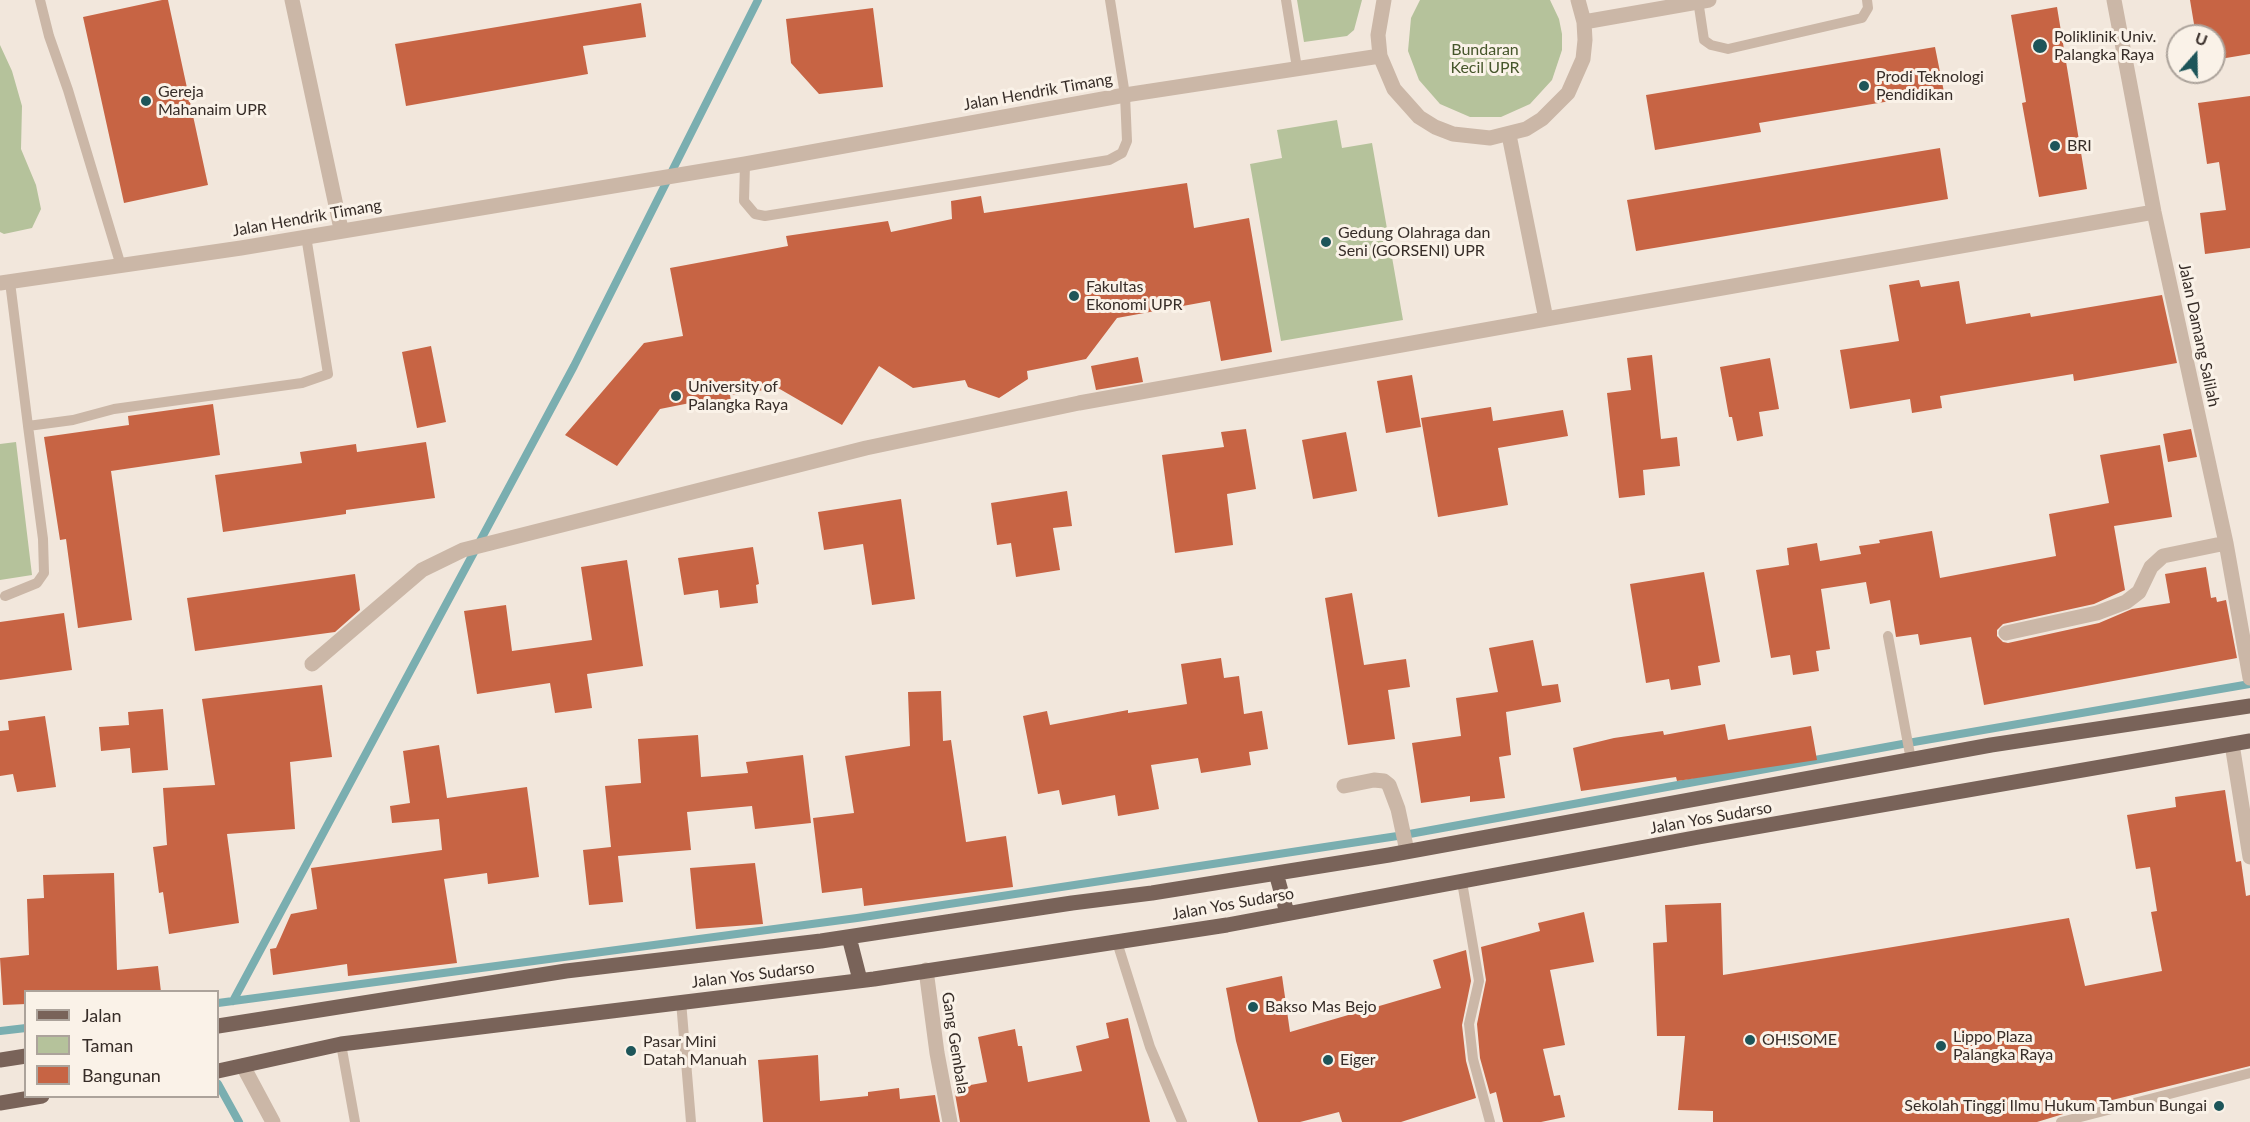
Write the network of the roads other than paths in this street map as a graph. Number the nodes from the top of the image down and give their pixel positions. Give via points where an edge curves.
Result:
1 (40, 0) edge
2 (292, 0) edge
3 (1110, 0) edge
4 (1286, 0) edge
5 (1384, 0) edge
6 (1578, 0) edge
7 (1867, 0) edge
8 (2114, 0) edge
9 (1701, 1) edge
10 (1584, 22) junction
11 (1380, 56) junction
12 (1297, 68) junction
13 (1125, 95) junction
14 (1509, 135) junction
15 (745, 164) junction
16 (2154, 212) junction
17 (341, 229) junction
18 (306, 236) junction
19 (121, 267) junction
20 (5, 283) edge
21 (1546, 319) junction
22 (28, 426) junction
23 (2226, 543) junction
24 (5, 596) dead end
25 (2006, 633) dead end
26 (1888, 636) dead end
27 (312, 664) dead end
28 (2250, 678) edge
29 (2250, 706) edge
30 (2250, 741) edge
31 (2232, 744) junction
32 (1911, 760) junction
33 (1344, 786) dead end
34 (1407, 851) junction
35 (2250, 857) edge
36 (1276, 873) junction
37 (1462, 882) junction
38 (1287, 913) junction
39 (849, 937) junction
40 (1117, 942) junction
41 (926, 970) junction
42 (860, 980) junction
43 (681, 1001) junction
44 (219, 1026) edge
45 (341, 1044) junction
46 (24, 1056) edge
47 (0, 1060) edge
48 (243, 1066) junction
49 (220, 1070) edge
50 (2250, 1073) edge
51 (30, 1098) edge
52 (0, 1103) edge
53 (273, 1122) edge
54 (355, 1122) edge
55 (691, 1122) edge
56 (950, 1122) edge
57 (1182, 1122) edge
58 (1490, 1122) edge
59 (2061, 1122) edge

1 - 19 lane
2 - 17 street
3 - 13 lane
4 - 12 lane
5 - 11 street via 1378,35
6 - 10 street
7 - 9 lane via 1868,8 1862,18 1728,49 1704,40
8 - 16 street, Jalan Damang Salilah
9 - 10 street
10 - 14 street via 1582,59 1568,93 1542,119
11 - 12 street, Jalan Hendrik Timang
11 - 14 street via 1394,89 1419,117 1435,127 1471,137
12 - 13 street, Jalan Hendrik Timang
13 - 15 street, Jalan Hendrik Timang
13 - 15 lane via 1127,141 1122,153 1109,160 765,216 755,214 744,201
14 - 21 street
15 - 17 street, Jalan Hendrik Timang
16 - 21 street
16 - 23 street, Jalan Damang Salilah
17 - 18 street, Jalan Hendrik Timang
18 - 19 street, Jalan Hendrik Timang
18 - 22 lane via 328,374 302,383 114,409
19 - 20 street, Jalan Hendrik Timang
20 - 22 lane
21 - 27 street via 1079,403 878,446 463,550 423,570
22 - 24 lane via 44,573 37,584
23 - 25 street via 2163,556 2151,567 2139,592 2126,602 2097,613
23 - 28 street, Jalan Damang Salilah
26 - 32 lane
29 - 32 main road, Jalan Yos Sudarso
30 - 31 main road, Jalan Yos Sudarso
31 - 35 street
31 - 37 main road, Jalan Yos Sudarso
32 - 34 main road, Jalan Yos Sudarso
33 - 34 street via 1374,780 1389,785
34 - 36 main road, Jalan Yos Sudarso
36 - 38 main road
36 - 39 main road, Jalan Yos Sudarso
37 - 38 main road, Jalan Yos Sudarso
37 - 58 lane via 1479,981 1469,1024 1473,1059
38 - 40 main road, Jalan Yos Sudarso
39 - 42 main road
39 - 44 main road, Jalan Yos Sudarso via 566,971
40 - 41 main road, Jalan Yos Sudarso
40 - 57 lane via 1150,1047
41 - 42 main road, Jalan Yos Sudarso
41 - 56 street, Gang Gembala
42 - 43 main road, Jalan Yos Sudarso
43 - 45 main road, Jalan Yos Sudarso
43 - 55 lane
45 - 48 main road, Jalan Yos Sudarso
45 - 54 lane
46 - 47 main road
48 - 49 main road, Jalan Yos Sudarso
48 - 53 street
50 - 59 lane
51 - 52 main road

